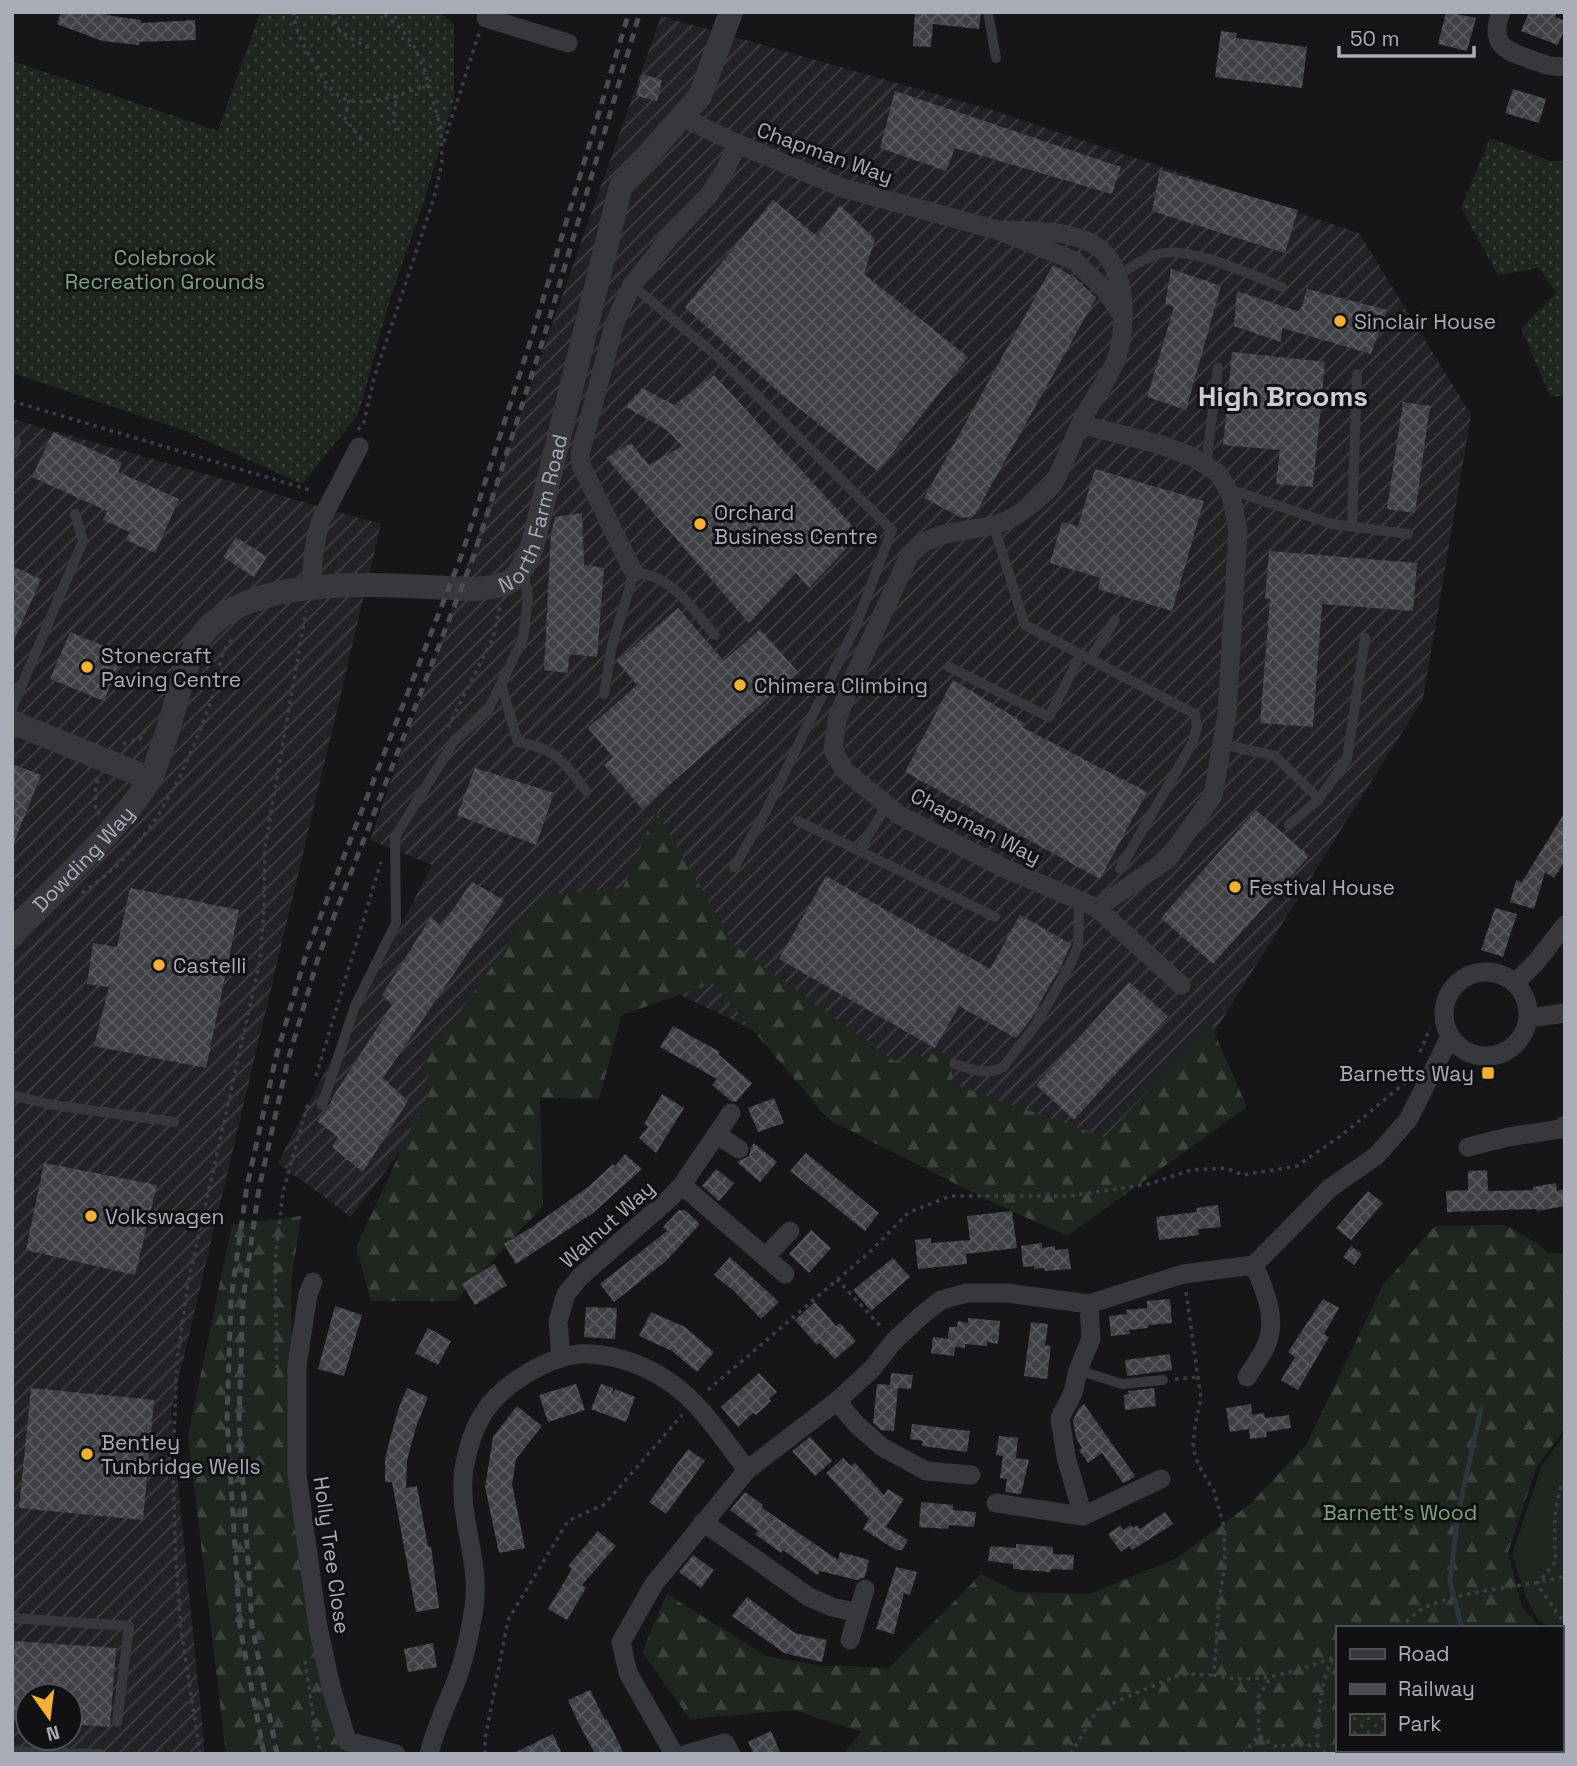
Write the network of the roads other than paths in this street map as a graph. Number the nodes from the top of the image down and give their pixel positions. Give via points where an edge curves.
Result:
1 (731, 12) edge
2 (988, 12) edge
3 (1501, 12) edge
4 (486, 15) edge
5 (568, 43) dead end
6 (996, 58) dead end
7 (1559, 67) edge
8 (682, 117) junction
9 (738, 144) junction
10 (997, 230) junction
11 (1116, 276) junction
12 (632, 285) junction
13 (1282, 287) dead end
14 (1124, 318) junction
15 (1218, 368) dead end
16 (1357, 374) dead end
17 (1080, 424) junction
18 (358, 440) road end
19 (1205, 465) junction
20 (1227, 488) junction
21 (75, 514) dead end
22 (1352, 526) junction
23 (994, 527) junction
24 (1408, 534) dead end
25 (524, 569) junction
26 (634, 573) junction
27 (309, 596) junction
28 (1115, 620) dead end
29 (715, 635) dead end
30 (1365, 638) dead end
31 (1086, 657) junction
32 (949, 667) dead end
33 (501, 684) junction
34 (604, 694) dead end
35 (12, 708) edge
36 (12, 722) edge
37 (1222, 744) junction
38 (151, 779) junction
39 (586, 791) dead end
40 (1320, 799) junction
41 (887, 805) junction
42 (798, 821) dead end
43 (1289, 825) dead end
44 (859, 850) junction
45 (734, 867) dead end
46 (1120, 869) dead end
47 (1088, 905) junction
48 (995, 917) dead end
49 (1565, 925) edge
50 (12, 936) edge
51 (1515, 983) junction
52 (1181, 985) dead end
53 (1565, 1013) edge
54 (1529, 1018) junction
55 (1450, 1037) junction
56 (954, 1064) dead end
57 (12, 1095) edge
58 (322, 1105) dead end
59 (731, 1114) dead end
60 (173, 1122) dead end
61 (1565, 1125) edge
62 (717, 1135) junction
63 (1468, 1147) dead end
64 (739, 1149) dead end
65 (682, 1185) junction
66 (790, 1231) dead end
67 (765, 1257) junction
68 (1254, 1265) junction
69 (785, 1274) dead end
70 (313, 1282) dead end
71 (1089, 1304) junction
72 (561, 1358) junction
73 (1078, 1370) junction
74 (1247, 1377) dead end
75 (1163, 1380) road end
76 (837, 1401) junction
77 (747, 1470) junction
78 (971, 1475) dead end
79 (1161, 1479) dead end
80 (996, 1503) dead end
81 (1083, 1516) junction
82 (703, 1522) junction
83 (865, 1589) dead end
84 (858, 1613) junction
85 (12, 1618) edge
86 (850, 1640) dead end
87 (117, 1722) dead end
88 (12, 1751) edge
89 (24, 1753) edge
90 (101, 1754) edge
91 (396, 1754) edge
92 (429, 1754) edge
93 (674, 1754) edge
94 (687, 1754) edge
95 (731, 1754) edge

1 - 8 street, North Farm Road via 700,96
2 - 6 lane
3 - 7 street via 1496,30 1502,47
4 - 5 street
8 - 9 street, Chapman Way
8 - 25 street, North Farm Road via 621,186
9 - 10 street, Chapman Way via 843,188
9 - 12 street via 709,195
10 - 11 street, Chapman Way via 1057,232 1087,241 1111,261
10 - 14 street, Chapman Way via 1075,261 1106,291
11 - 13 lane via 1157,254 1179,253 1214,260
11 - 14 street, Chapman Way
12 - 26 street via 615,322 580,465
12 - 45 lane via 718,357 892,530 855,628
14 - 17 street, Chapman Way via 1115,363
15 - 19 lane
16 - 22 lane
17 - 19 street via 1158,444
17 - 23 street, Chapman Way via 1052,486 1023,512
18 - 27 street via 320,522
19 - 20 street via 1218,473
20 - 22 lane via 1332,524
20 - 37 street via 1238,531
21 - 35 lane via 83,541
22 - 24 lane
23 - 31 lane via 1025,625
23 - 41 street, Chapman Way via 924,542 909,556 851,683 832,750 844,770
25 - 27 street, North Farm Road via 512,581 495,587 342,585
25 - 33 lane via 528,598 523,639
26 - 29 lane via 655,576 670,585
26 - 34 lane via 612,645
27 - 38 street, North Farm Road via 278,592 257,598 220,616 202,635 191,653
28 - 31 lane
30 - 40 lane via 1347,759
31 - 32 lane via 1049,717
31 - 46 lane via 1195,714 1192,744
33 - 39 lane via 518,742 553,754
33 - 58 lane via 488,710 454,740 395,837 396,923 355,1006
36 - 38 street
37 - 40 lane via 1275,756
37 - 47 street via 1213,796 1168,859
38 - 50 street, Dowding Way via 116,825
40 - 43 lane
41 - 44 lane
41 - 47 street, Chapman Way via 1006,869
42 - 44 lane
44 - 48 lane
47 - 52 street, Chapman Way
47 - 56 lane via 1069,967 1035,1026 1003,1067 982,1072
49 - 51 street
51 - 54 street via 1524,994
51 - 55 street via 1492,972 1466,977 1455,986 1444,1011
53 - 54 street
54 - 55 street via 1519,1042 1496,1055 1471,1054
55 - 68 street via 1408,1120 1376,1156 1330,1188
57 - 60 lane
59 - 62 street, Walnut Way
61 - 63 street
62 - 64 street
62 - 65 street, Walnut Way
65 - 67 street
65 - 72 street, Walnut Way via 566,1294 558,1321
66 - 67 street
67 - 69 street
68 - 71 street via 1183,1274
68 - 74 street via 1264,1289 1271,1331
70 - 91 street, Holly Tree Close via 297,1366 297,1474 318,1628 347,1741
71 - 73 street via 1091,1339
71 - 76 street via 1007,1293 967,1293 942,1300 894,1341
72 - 77 street via 588,1353 619,1358 661,1376 698,1408
72 - 92 street via 532,1370 506,1389 484,1413 470,1442 463,1493 477,1592 465,1656
73 - 75 lane via 1122,1384
73 - 81 street via 1060,1418
76 - 77 street
76 - 78 street via 882,1447 926,1471
77 - 82 street
79 - 81 street
80 - 81 street
82 - 84 street via 809,1597
82 - 93 street via 654,1584 621,1642 628,1673
83 - 84 street
84 - 86 street
85 - 87 lane via 129,1626
88 - 89 lane
89 - 90 lane
94 - 95 street via 725,1743

